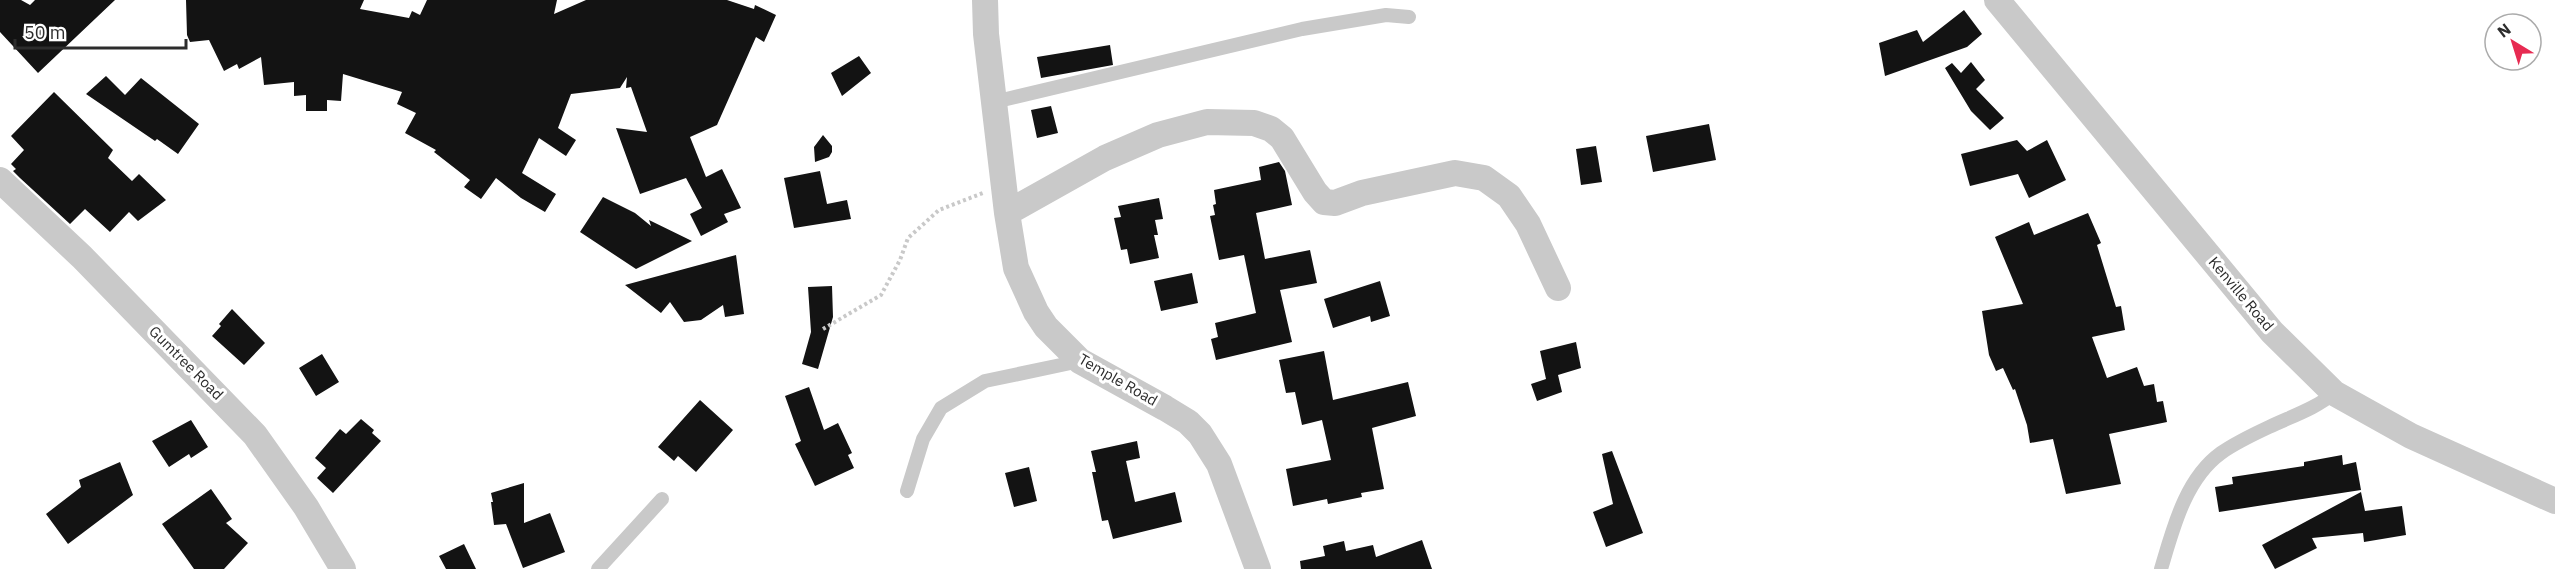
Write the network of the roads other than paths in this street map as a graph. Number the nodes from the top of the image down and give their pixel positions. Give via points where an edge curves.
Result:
1 (985, 0) edge
2 (1997, 0) edge
3 (1408, 17) dead end
4 (994, 102) junction
5 (0, 180) edge
6 (1007, 213) junction
7 (1558, 288) dead end
8 (1080, 361) junction
9 (2334, 393) junction
10 (907, 491) dead end
11 (662, 500) dead end
12 (2555, 501) edge
13 (344, 569) edge
14 (598, 569) edge
15 (1258, 569) edge
16 (2162, 569) edge

1 - 4 street, Temple Road
2 - 9 street, Kenville Road via 2272,332
3 - 4 lane via 1386,15 1302,29
4 - 6 street, Temple Road
5 - 13 street, Gumtree Road via 82,257 255,435
6 - 7 street via 1105,158 1158,135 1207,122 1254,123 1282,138 1324,202 1335,203 1362,193 1455,173 1484,178 1509,196 1528,224
6 - 8 street, Temple Road via 1016,268 1036,312
8 - 10 lane via 985,381 941,408 923,439
8 - 15 street, Temple Road via 1165,408 1200,434 1219,464
9 - 12 street, Kenville Road via 2411,436
9 - 16 lane via 2320,405 2222,453 2210,464 2198,477 2181,510
11 - 14 lane

